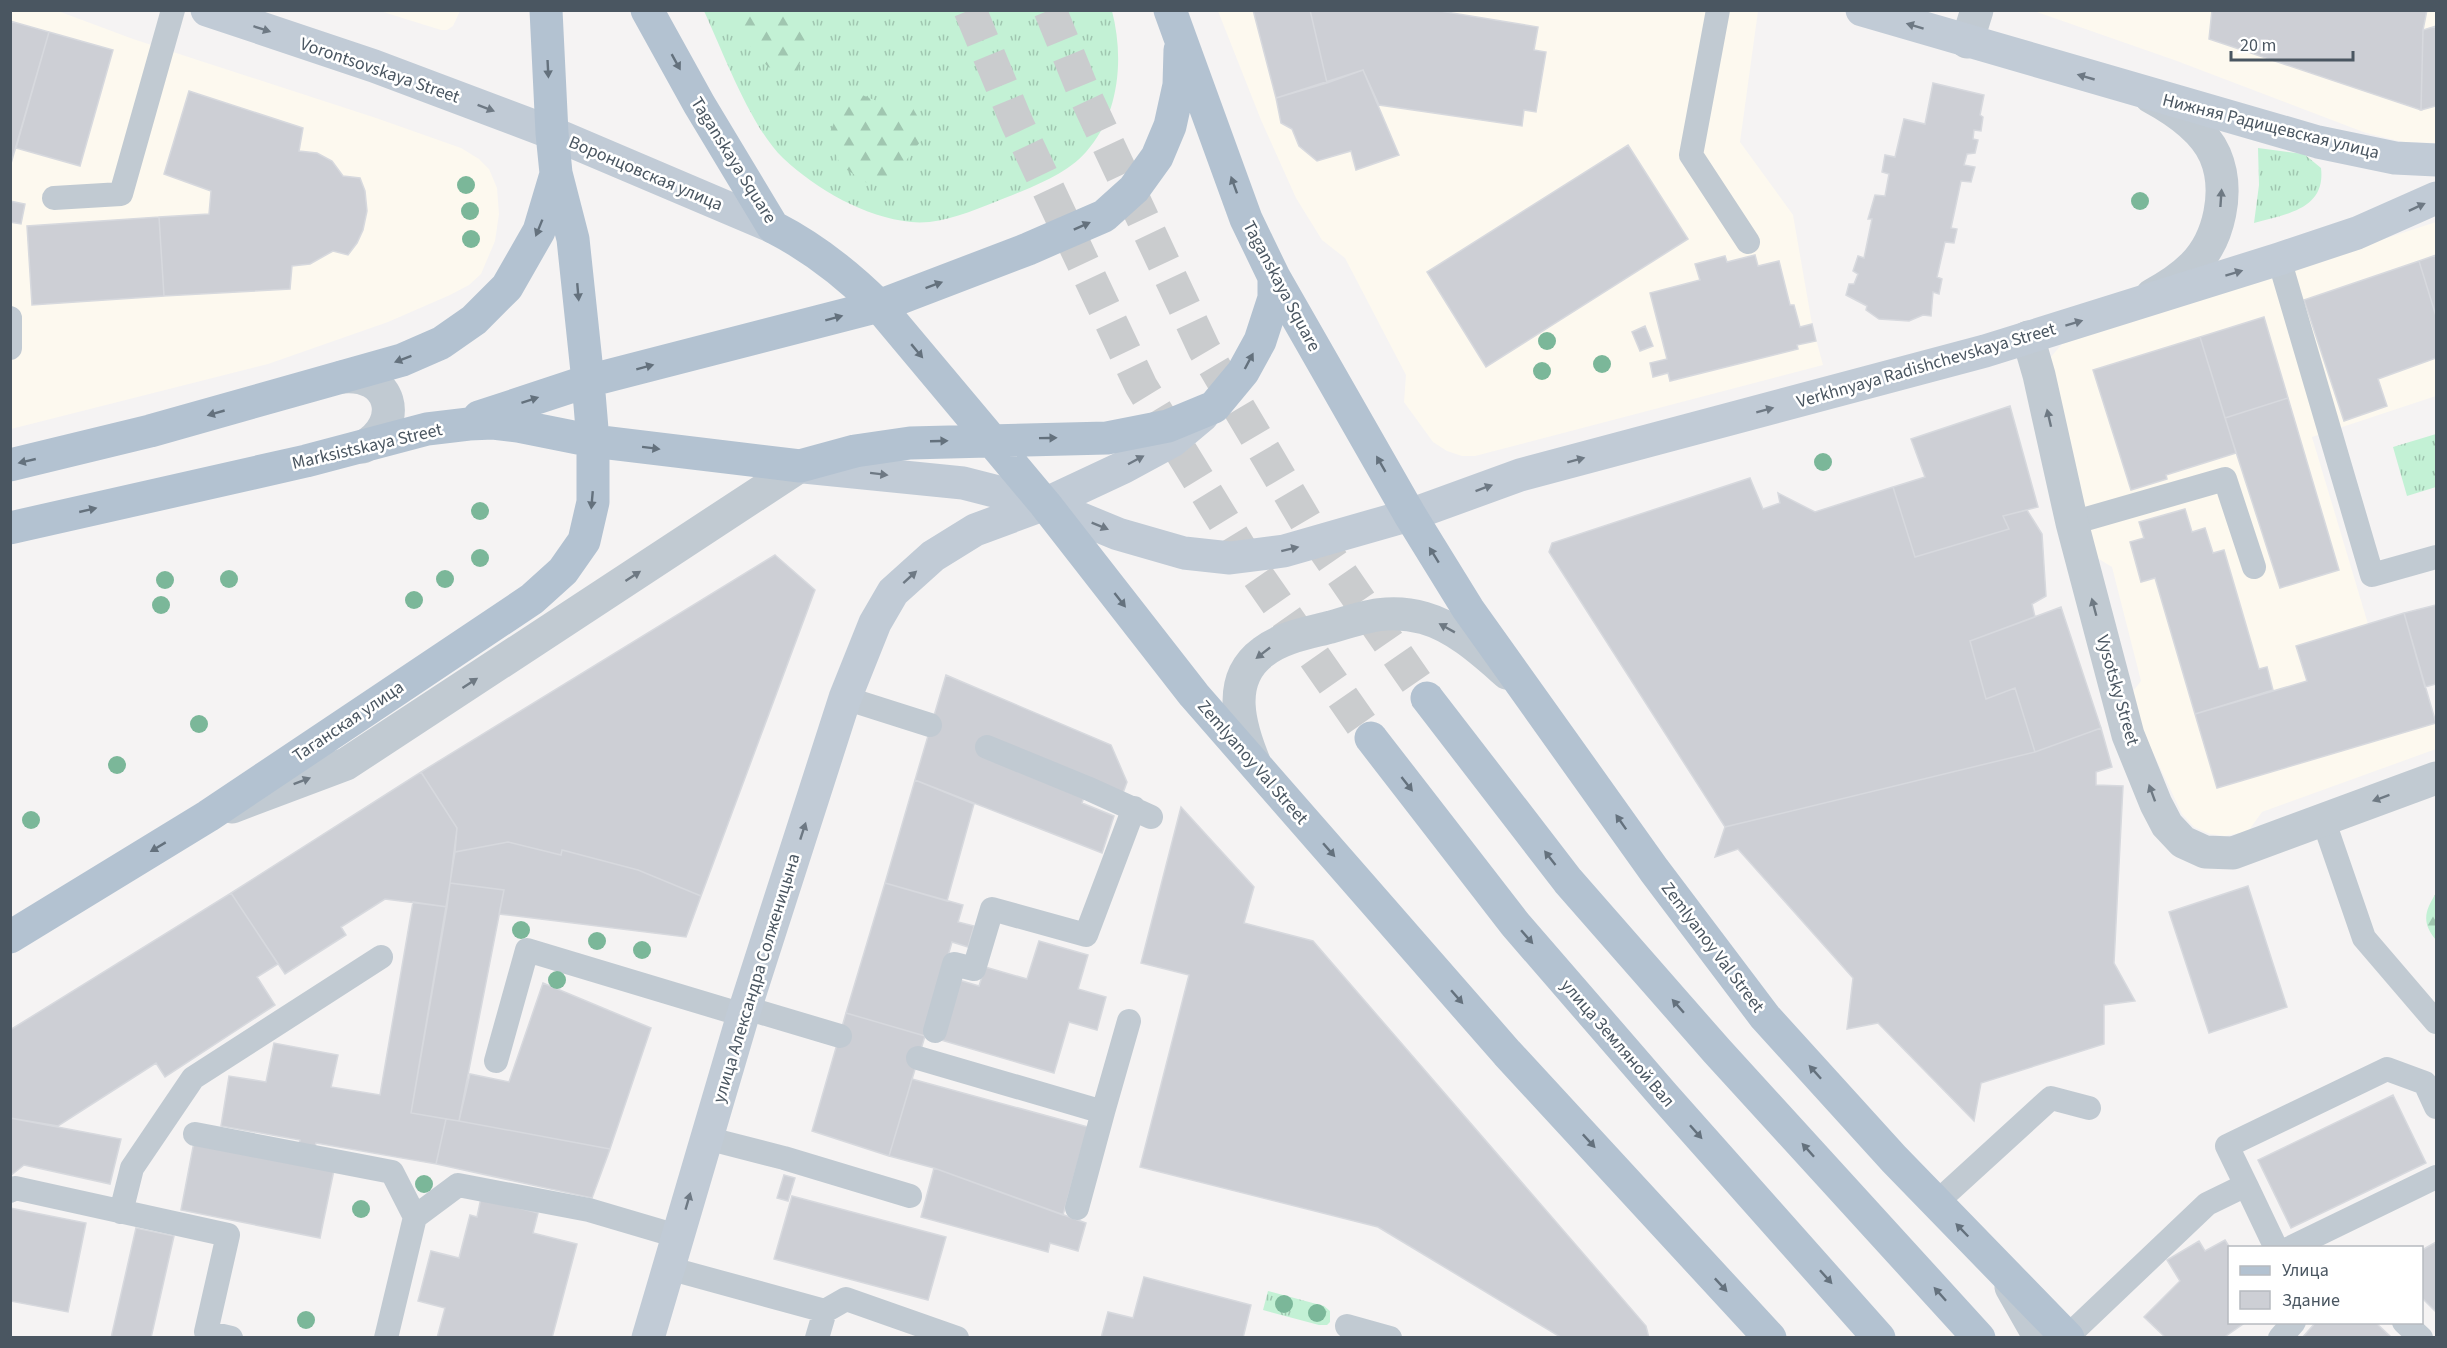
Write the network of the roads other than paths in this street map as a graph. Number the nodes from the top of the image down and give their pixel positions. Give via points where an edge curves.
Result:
1 (173, 10) edge
2 (207, 10) edge
3 (546, 10) edge
4 (647, 10) edge
5 (1718, 10) edge
6 (1862, 10) edge
7 (1977, 10) edge
8 (1176, 23) edge
9 (1967, 42) junction
10 (2142, 93) junction
11 (552, 133) junction
12 (2436, 160) edge
13 (556, 173) junction
14 (54, 198) dead end
15 (2436, 198) edge
16 (773, 227) junction
17 (1748, 242) dead end
18 (2278, 259) junction
19 (1274, 278) junction
20 (2138, 303) junction
21 (879, 306) junction
22 (10, 318) edge
23 (2028, 337) junction
24 (10, 348) edge
25 (342, 377) junction
26 (588, 381) junction
27 (1214, 406) junction
28 (454, 425) junction
29 (990, 439) junction
30 (593, 441) junction
31 (363, 447) junction
32 (10, 465) edge
33 (800, 466) junction
34 (1046, 504) junction
35 (1410, 515) junction
36 (2072, 524) junction
37 (10, 528) edge
38 (2436, 557) edge
39 (2254, 567) dead end
40 (1526, 690) junction
41 (845, 698) junction
42 (1427, 698) tunnel mouth
43 (930, 725) dead end
44 (1371, 738) tunnel mouth
45 (987, 747) dead end
46 (1255, 765) junction
47 (2436, 778) edge
48 (208, 816) junction
49 (2323, 819) junction
50 (10, 937) edge
51 (381, 957) dead end
52 (745, 1011) junction
53 (1129, 1021) dead end
54 (2436, 1022) edge
55 (935, 1031) dead end
56 (840, 1036) dead end
57 (918, 1058) dead end
58 (496, 1061) dead end
59 (2436, 1107) edge
60 (2089, 1108) dead end
61 (1103, 1112) junction
62 (195, 1134) dead end
63 (706, 1138) junction
64 (2436, 1177) edge
65 (2246, 1185) junction
66 (10, 1191) edge
67 (909, 1196) dead end
68 (1936, 1203) junction
69 (1077, 1208) dead end
70 (122, 1212) junction
71 (415, 1217) junction
72 (677, 1236) junction
73 (2275, 1246) edge
74 (2294, 1246) edge
75 (668, 1268) junction
76 (2002, 1272) junction
77 (825, 1311) junction
78 (2293, 1324) edge
79 (2405, 1324) edge
80 (1347, 1326) dead end
81 (2067, 1337) edge
82 (231, 1338) edge
83 (386, 1338) edge
84 (648, 1338) edge
85 (817, 1338) edge
86 (957, 1338) edge
87 (1390, 1338) edge
88 (1770, 1338) edge
89 (1880, 1338) edge
90 (1979, 1338) edge
91 (2040, 1338) edge
92 (2280, 1338) edge
93 (2421, 1338) edge

1 - 14 lane via 121,194
2 -> 11 main road, Vorontsovskaya Street
3 -> 11 main road
4 -> 16 main road, Taganskaya Square
5 - 17 lane via 1691,155
9 -> 6 main road, Нижняя Радищевская улица
7 - 9 street
19 -> 8 main road, Taganskaya Square via 1246,219
21 -> 8 main road via 1104,216 1134,189 1157,157 1170,126 1179,85
10 -> 9 main road, Нижняя Радищевская улица
10 - 12 main road, Нижняя Радищевская улица via 2318,142 2395,158
20 -> 10 street, Нижняя Радищевская улица via 2170,286 2207,249 2222,198 2214,153 2203,137 2169,107
11 - 13 main road
11 - 16 main road, Воронцовская улица
13 -> 25 main road via 539,231 507,287 474,320 441,342 402,360
13 -> 26 main road via 573,239
18 -> 15 main road, Verkhnyaya Radishchevskaya Street via 2357,233
16 - 21 main road, Taganskaya Square via 855,282
20 -> 18 main road, Verkhnyaya Radishchevskaya Street
18 - 38 lane via 2372,575
27 -> 19 main road via 1244,372 1260,340 1274,298
35 -> 19 main road, Taganskaya Square
23 -> 20 main road, Verkhnyaya Radishchevskaya Street
26 -> 21 main road
21 -> 29 main road, Taganskaya Square
22 - 24 lane
35 -> 23 main road, Verkhnyaya Radishchevskaya Street via 1520,475
36 -> 23 street, Vysotsky Street
25 - 31 street via 370,380 387,401 384,429
25 -> 32 main road via 150,431
28 -> 26 main road
26 - 30 main road, Таганская улица
29 -> 27 main road via 1107,438 1168,426
34 -> 27 main road, улица Александра Солженицына via 1172,441
28 - 30 main road, Marksistskaya Street via 493,423
28 - 31 main road, Marksistskaya Street
33 -> 29 main road via 855,451 910,443
29 - 34 main road
30 -> 33 main road, Marksistskaya Street
30 -> 48 main road, Таганская улица via 593,502 584,541 564,572 532,599
37 -> 31 main road, Marksistskaya Street
33 -> 34 main road, Verkhnyaya Radishchevskaya Street via 963,483
48 -> 33 street via 346,764
34 -> 35 main road, Verkhnyaya Radishchevskaya Street via 1118,534 1184,553 1230,558 1284,551
41 -> 34 main road, улица Александра Солженицына via 875,623 893,592 933,556 975,530
34 -> 46 main road, Zemlyanoy Val Street via 1194,695
40 -> 35 main road, Zemlyanoy Val Street via 1468,609
36 - 39 lane via 2225,479
49 -> 36 street, Vysotsky Street via 2233,853 2205,852 2184,842 2167,825 2128,735
40 -> 46 street via 1480,649 1446,626 1403,613 1378,613 1286,639 1262,652 1249,667 1239,686 1239,715
68 -> 40 main road, Zemlyanoy Val Street via 1765,1017
41 - 43 lane
52 -> 41 main road, улица Александра Солженицына
90 -> 42 main road via 1568,881
44 -> 89 main road, улица Земляной Вал via 1515,924
45 - 55 lane via 1142,813 1086,935 992,909 974,969 954,964
46 -> 88 main road, Zemlyanoy Val Street via 1507,1053
47 -> 49 street, Vysotsky Street
48 -> 50 main road, Таганская улица
49 - 54 lane via 2364,938
51 - 70 lane via 193,1078 132,1168
52 - 56 lane
52 - 58 lane via 527,950
52 - 63 main road, улица Александра Солженицына
53 - 61 lane
57 - 61 lane via 1030,1101
59 - 65 lane via 2425,1083 2387,1069 2227,1146
60 - 68 lane via 2051,1098
61 - 69 lane
62 - 71 lane via 392,1172
63 - 67 lane
72 -> 63 main road, улица Александра Солженицына
64 - 74 lane
65 - 73 lane
65 - 81 lane via 2207,1204
66 - 70 lane via 15,1188
76 -> 68 main road, Zemlyanoy Val Street
70 - 82 lane via 228,1235 206,1332
71 - 72 lane via 458,1185 589,1210
71 - 83 lane
72 - 75 main road, улица Александра Солженицына
75 - 77 lane
75 - 84 main road, улица Александра Солженицына
76 - 81 main road, Zemlyanoy Val Street
76 - 91 street
77 - 85 lane
77 - 86 lane via 846,1299
78 - 92 lane
79 - 93 lane
80 - 87 lane

